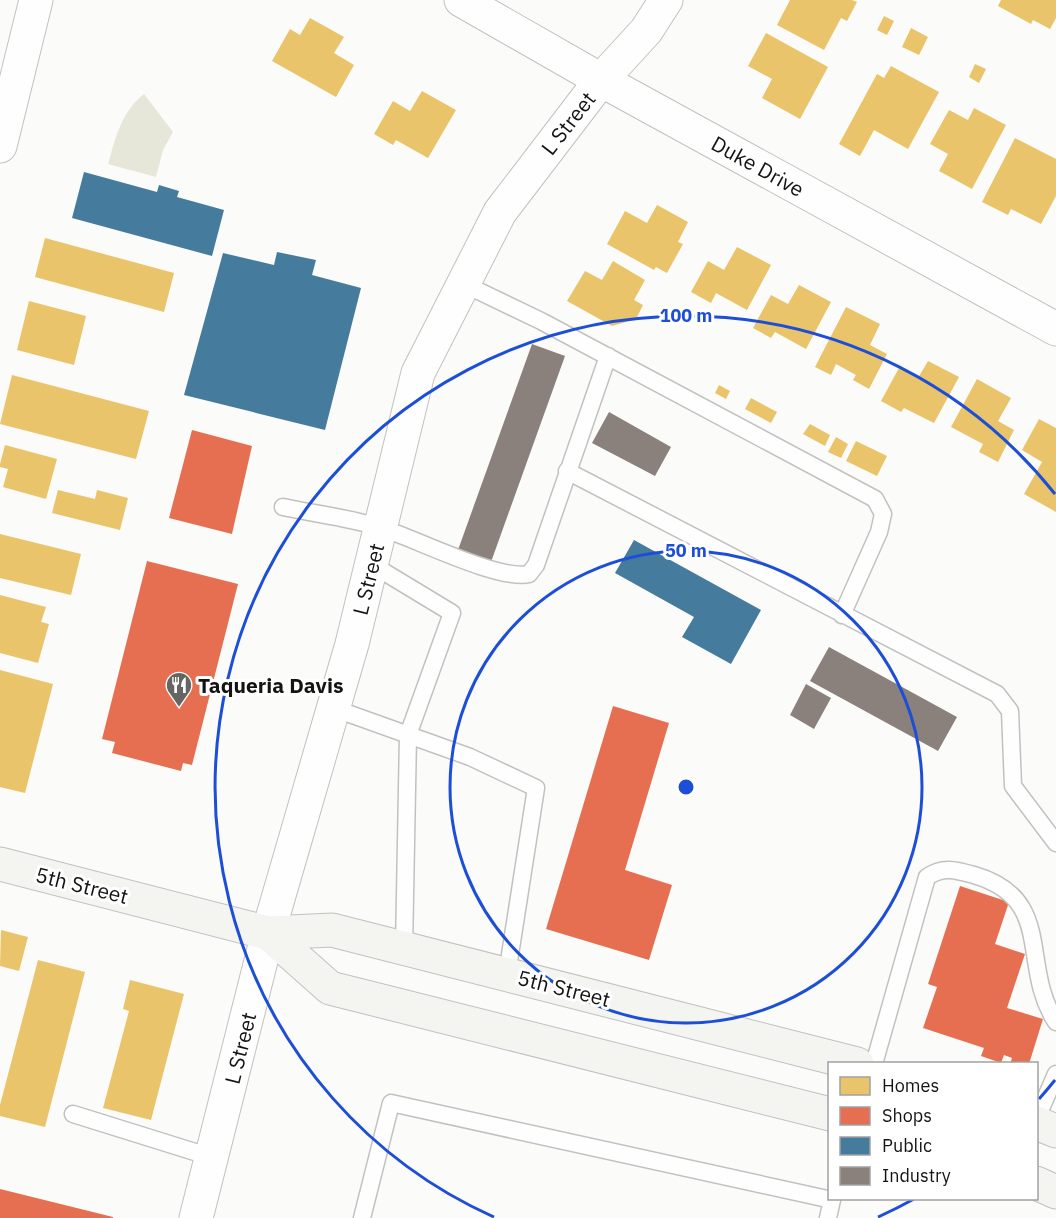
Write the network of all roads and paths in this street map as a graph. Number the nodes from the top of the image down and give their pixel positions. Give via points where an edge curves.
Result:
1 (36, 0) edge
2 (461, 0) edge
3 (666, 0) edge
4 (601, 80) junction
5 (0, 146) edge
6 (462, 283) junction
7 (1056, 329) edge
8 (608, 356) junction
9 (567, 471) junction
10 (284, 507) dead end
11 (380, 527) junction
12 (371, 564) junction
13 (842, 615) junction
14 (333, 708) junction
15 (408, 735) junction
16 (1056, 843) edge
17 (0, 864) edge
18 (268, 933) junction
19 (404, 949) junction
20 (507, 974) junction
21 (1056, 1022) edge
22 (848, 1062) edge
23 (875, 1062) edge
24 (1056, 1074) edge
25 (72, 1113) dead end
26 (828, 1113) edge
27 (1038, 1116) edge
28 (1038, 1122) edge
29 (1056, 1131) edge
30 (211, 1157) junction
31 (1038, 1184) edge
32 (1056, 1192) edge
33 (828, 1199) edge
34 (832, 1200) edge
35 (196, 1218) edge
36 (362, 1218) edge
37 (828, 1218) edge

1 - 5 street
2 - 4 street, Duke Drive
3 - 4 street, L Street via 646,31
4 - 6 street, L Street via 500,212
4 - 7 street, Duke Drive
6 - 8 lane
6 - 11 street, L Street via 418,373
8 - 9 lane
8 - 13 lane via 875,499 883,514 879,532
9 - 11 lane via 530,574 519,576 490,568
9 - 13 lane
10 - 11 lane
11 - 12 street, L Street
12 - 14 street, L Street
12 - 15 lane via 452,613
13 - 16 lane via 997,694 1010,711 1013,786
14 - 15 lane
14 - 18 street, L Street
15 - 19 lane
15 - 20 lane via 470,757 536,788
17 - 18 main road, 5th Street
18 - 19 main road, 5th Street via 332,930
18 - 26 main road, 5th Street via 330,988
18 - 30 street, L Street
19 - 20 main road, 5th Street
20 - 22 main road, 5th Street
21 - 23 lane via 1046,1007 1040,985 1037,932 1025,906 1009,890 981,877 937,870 927,878
24 - 27 lane
25 - 30 lane
28 - 29 main road
30 - 35 street, L Street
31 - 32 main road
33 - 36 lane via 392,1104
34 - 37 lane

